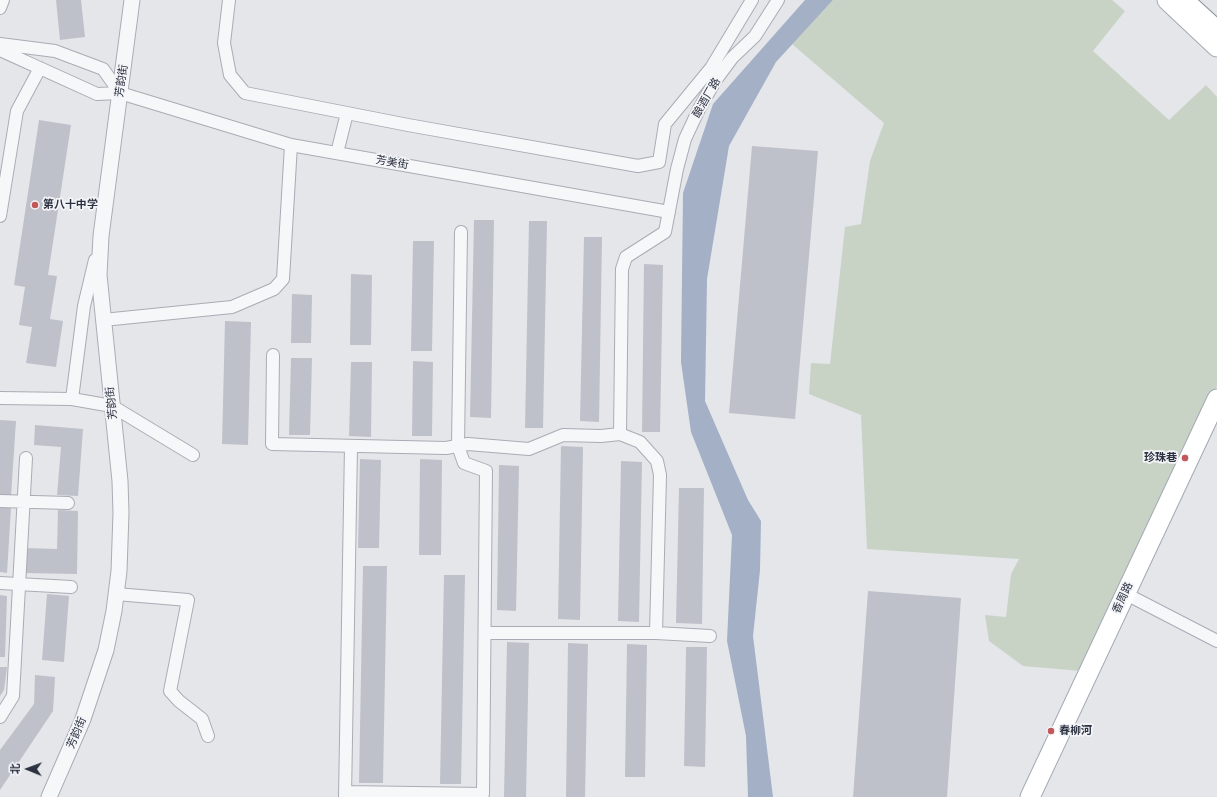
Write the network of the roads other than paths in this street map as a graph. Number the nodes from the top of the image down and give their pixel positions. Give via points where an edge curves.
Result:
1 (3, 0) edge
2 (132, 0) edge
3 (229, 0) edge
4 (752, 0) edge
5 (778, 0) edge
6 (1166, 0) edge
7 (1183, 0) edge
8 (1198, 0) edge
9 (0, 8) edge
10 (1217, 17) edge
11 (1217, 31) edge
12 (0, 44) edge
13 (1217, 47) edge
14 (0, 50) edge
15 (40, 68) junction
16 (120, 93) junction
17 (347, 113) junction
18 (291, 145) junction
19 (337, 153) junction
20 (669, 212) junction
21 (0, 216) edge
22 (461, 232) dead end
23 (101, 236) junction
24 (103, 320) junction
25 (273, 355) dead end
26 (0, 398) edge
27 (72, 399) junction
28 (1217, 400) edge
29 (112, 406) junction
30 (1217, 424) edge
31 (620, 434) junction
32 (351, 446) junction
33 (458, 446) junction
34 (193, 455) dead end
35 (26, 458) dead end
36 (0, 501) edge
37 (24, 502) junction
38 (68, 503) dead end
39 (0, 583) edge
40 (19, 584) junction
41 (71, 587) dead end
42 (116, 594) junction
43 (1130, 596) junction
44 (485, 633) junction
45 (656, 633) junction
46 (710, 636) dead end
47 (1217, 640) edge
48 (0, 717) edge
49 (208, 736) dead end
50 (345, 795) edge
51 (49, 797) edge
52 (1030, 797) edge
53 (1042, 797) edge

1 - 9 street
2 - 16 street, 芳韵街
3 - 17 street via 224,43 230,75 245,92
4 - 17 street via 711,68 665,124 659,162 638,166
5 - 20 street, 酿酒厂路 via 755,36 719,75 699,109 685,139
6 - 13 main road
7 - 11 highway
8 - 10 highway
12 - 16 street via 55,51 103,69
14 - 15 street, 芳美街
15 - 16 street, 芳美街 via 98,94
15 - 21 street via 17,111
16 - 18 street, 芳美街
16 - 23 street, 芳韵街
17 - 19 street
18 - 19 street, 芳美街
18 - 24 street via 284,279 274,289 232,307
19 - 20 street, 芳美街
20 - 31 street, 酿酒厂路 via 665,232 626,257 622,269
22 - 33 street
23 - 24 street, 芳韵街 via 99,275
23 - 27 street via 84,306
24 - 29 street, 芳韵街
25 - 32 street via 272,444
26 - 27 street
27 - 29 street
28 - 43 main road, 香周路
29 - 34 street
29 - 42 street, 芳韵街 via 121,513
30 - 43 main road, 香周路
31 - 33 street via 563,435 529,449 468,444
31 - 45 street via 640,442 656,461 660,475
32 - 33 street
32 - 50 street
33 - 44 street via 464,463 486,471
35 - 37 street
36 - 37 street
37 - 38 street
37 - 40 street
39 - 40 street
40 - 41 street
40 - 48 street via 13,696
42 - 49 street via 188,600 170,691 202,718
42 - 51 street, 芳韵街 via 106,650 94,687
43 - 47 street
43 - 52 main road, 香周路
43 - 53 main road, 香周路
44 - 45 street
44 - 50 street via 483,794
45 - 46 street

